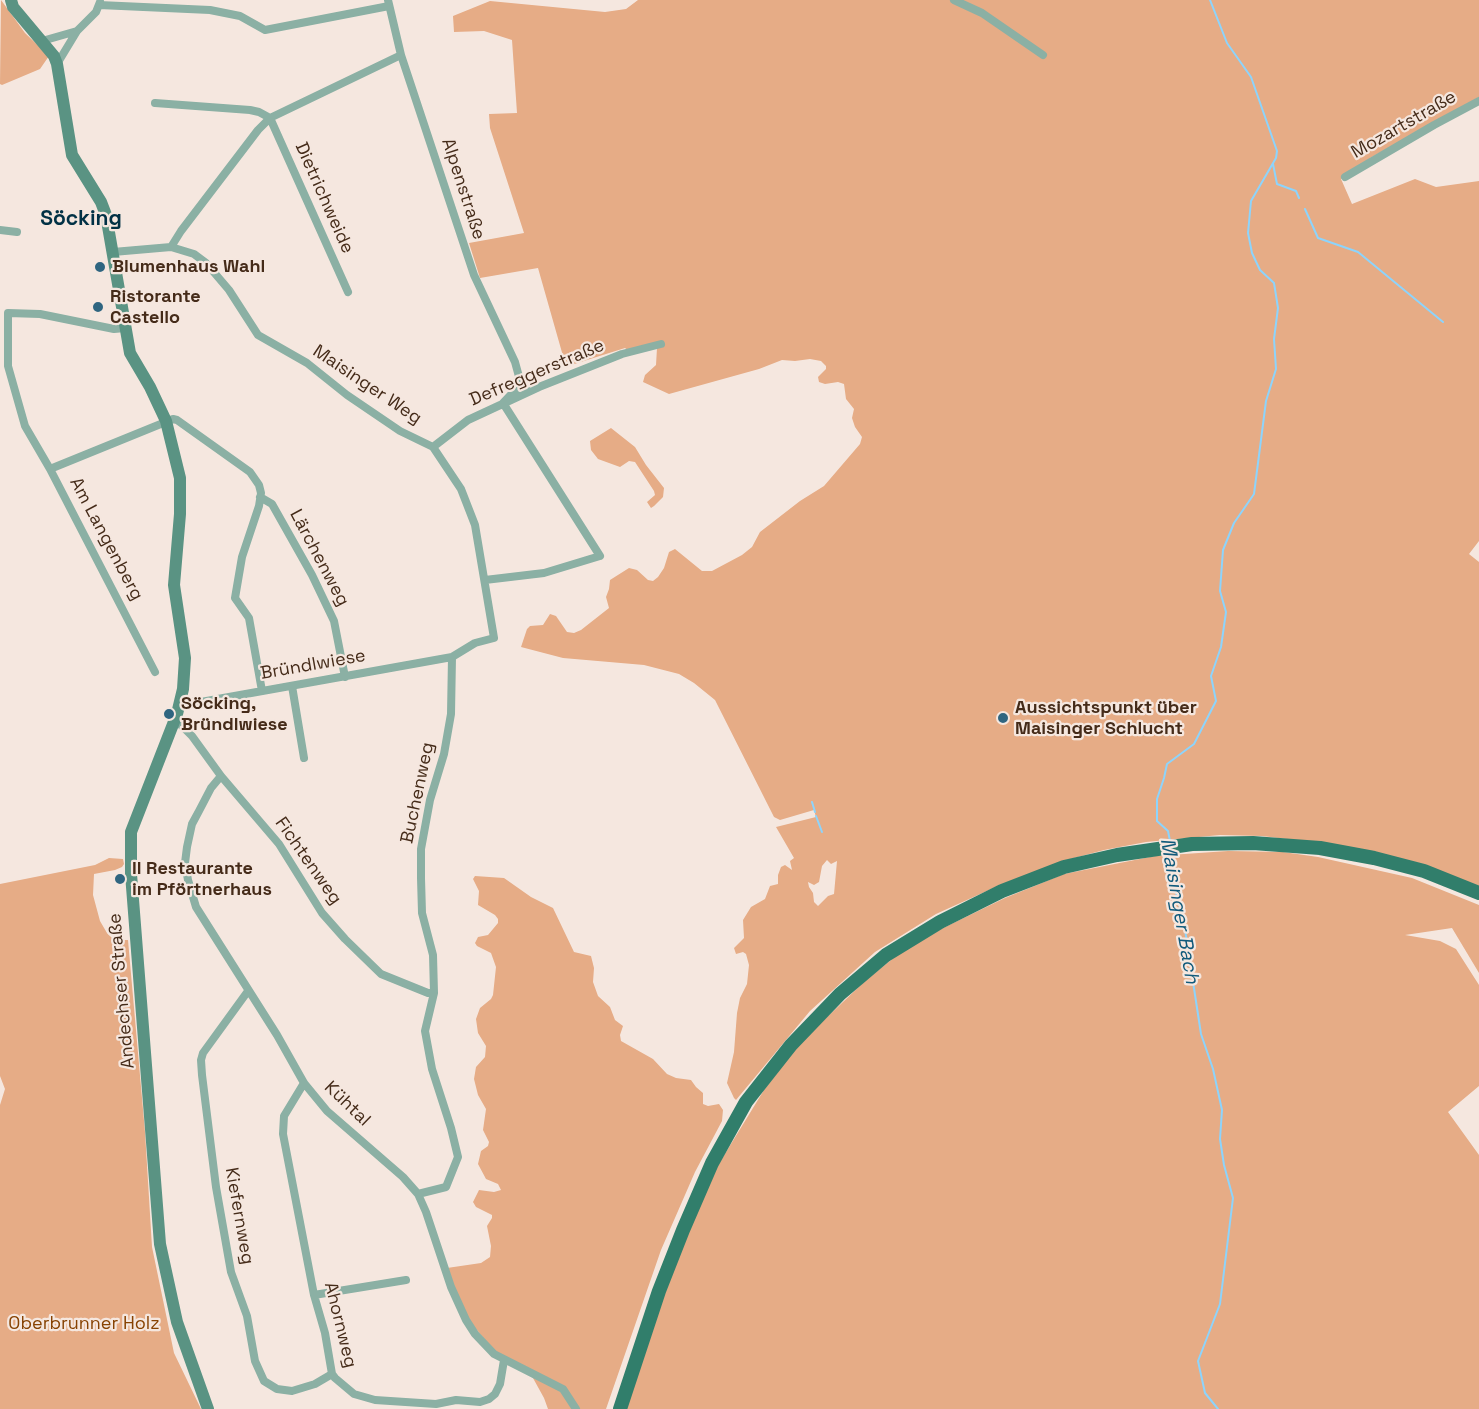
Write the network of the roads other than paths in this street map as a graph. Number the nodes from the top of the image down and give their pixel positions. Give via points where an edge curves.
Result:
1 (11, 0) edge
2 (954, 0) edge
3 (100, 2) edge
4 (389, 3) edge
5 (77, 31) junction
6 (42, 41) junction
7 (401, 55) junction
8 (1043, 55) dead end
9 (57, 63) junction
10 (1479, 101) edge
11 (155, 103) dead end
12 (270, 118) junction
13 (1345, 177) dead end
14 (0, 230) edge
15 (17, 232) dead end
16 (171, 247) junction
17 (113, 252) junction
18 (348, 292) dead end
19 (125, 328) junction
20 (661, 344) dead end
21 (503, 403) junction
22 (166, 421) junction
23 (434, 447) junction
24 (50, 469) junction
25 (260, 497) junction
26 (485, 580) junction
27 (452, 657) junction
28 (155, 672) dead end
29 (345, 677) junction
30 (292, 686) junction
31 (262, 691) junction
32 (180, 700) junction
33 (174, 723) junction
34 (304, 758) dead end
35 (221, 776) junction
36 (1479, 893) edge
37 (248, 991) junction
38 (434, 993) junction
39 (304, 1083) junction
40 (418, 1194) junction
41 (406, 1280) dead end
42 (314, 1295) junction
43 (504, 1360) junction
44 (332, 1374) junction
45 (208, 1409) edge
46 (576, 1409) edge
47 (620, 1409) edge

1 - 6 street, Andechser Straße
2 - 8 street via 982,13
3 - 4 street via 210,10 240,16 266,30
3 - 5 street via 96,12
4 - 7 street, Alpenstraße
5 - 6 street
5 - 9 street
6 - 9 street, Andechser Straße
7 - 12 street
7 - 21 street, Alpenstraße via 474,275 515,362 521,384
9 - 17 street, Andechser Straße via 72,155 101,202
10 - 13 street, Mozartstraße
11 - 12 street via 250,110
12 - 16 street
12 - 18 street, Dietrichweide
14 - 15 street
16 - 17 street, Maisinger Weg
16 - 23 street, Maisinger Weg via 194,254 206,263 258,334 307,363 400,431
17 - 19 street, Andechser Straße
19 - 22 street, Andechser Straße via 130,354
19 - 24 street via 40,314 8,313 8,366 25,426
20 - 21 street, Defreggerstraße via 591,366
21 - 23 street, Defreggerstraße via 468,420
21 - 26 street via 600,556 544,573
22 - 24 street, Am Langenberg
22 - 25 street, Lärchenweg via 177,420 250,472 259,485
22 - 32 street, Andechser Straße via 180,478 174,585 185,658
23 - 26 street, Maisinger Weg via 461,489 475,525
24 - 28 street, Am Langenberg
25 - 29 street, Lärchenweg via 272,504 332,616
25 - 31 street via 242,557 235,598 249,618
26 - 27 street, Maisinger Weg via 494,638 474,643
27 - 29 street, Bründlwiese
27 - 38 street, Buchenweg via 451,714 421,849 422,913 433,955
29 - 30 street, Bründlwiese
30 - 31 street, Bründlwiese
30 - 34 street
31 - 32 street, Bründlwiese via 201,702
32 - 33 street, Andechser Straße
33 - 35 street, Fichtenweg via 192,735
33 - 45 street, Andechser Straße via 131,832 131,874 160,1244 177,1322
35 - 37 street, Kühtal via 192,824 185,863 196,907
35 - 38 street, Fichtenweg via 279,844 322,913 345,939 381,974
36 - 47 main road via 1424,872 1320,848 1192,844 1064,867 1002,891 940,922 886,956 840,994 791,1045 746,1102 712,1163 659,1291
37 - 39 street, Kühtal
37 - 44 street, Kiefernweg via 201,1060 231,1272 264,1381 277,1389 292,1391
38 - 40 street, Buchenweg via 425,1031 458,1157 446,1187
39 - 40 street, Kühtal via 327,1111
39 - 42 street, Ahornweg via 285,1116 282,1130
40 - 43 street, Kühtal via 466,1320 494,1354
41 - 42 street
42 - 44 street, Ahornweg
43 - 44 street, Ahornweg via 495,1394 476,1402 375,1400 354,1394
43 - 46 street, Kühtal via 563,1389

